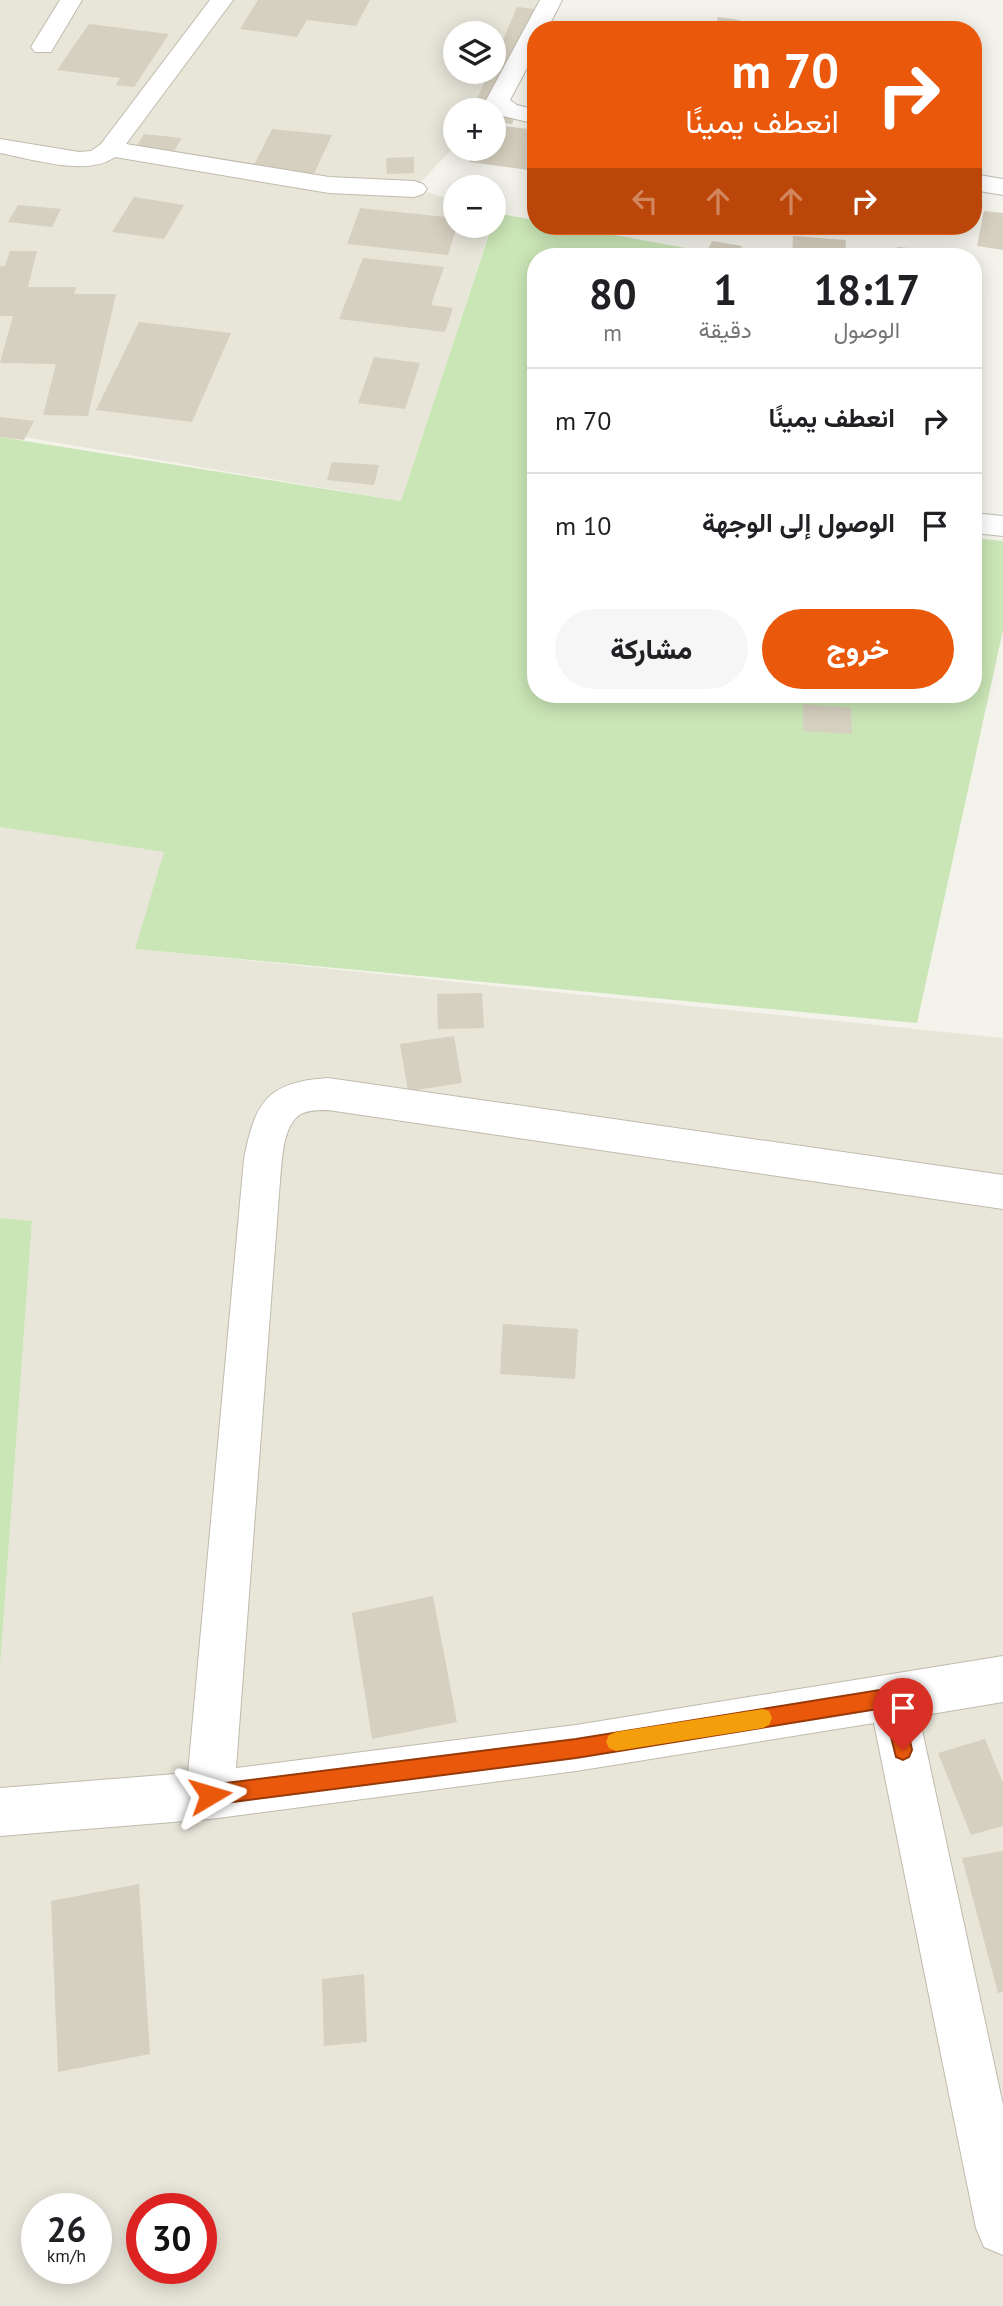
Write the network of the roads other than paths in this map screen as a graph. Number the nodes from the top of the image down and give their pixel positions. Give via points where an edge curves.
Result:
1 (71, 0) edge
2 (222, 0) edge
3 (551, 0) edge
4 (540, 21) edge
5 (527, 45) edge
6 (43, 47) dead end
7 (527, 115) edge
8 (0, 146) edge
9 (110, 149) junction
10 (982, 184) edge
11 (1003, 187) edge
12 (414, 189) dead end
13 (982, 524) edge
14 (1003, 526) edge
15 (1003, 1192) edge
16 (1003, 1679) edge
17 (892, 1697) junction
18 (210, 1795) junction
19 (0, 1812) edge
20 (1003, 2228) edge

1 - 6 street
2 - 9 street
3 - 4 street
5 - 7 street via 497,102
8 - 9 street via 79,159 97,158
9 - 12 street via 329,185
10 - 11 street
13 - 14 street
15 - 18 street via 328,1094 302,1096 280,1108 270,1126 263,1164
16 - 17 street
17 - 18 street via 576,1748
17 - 20 street
18 - 19 street

